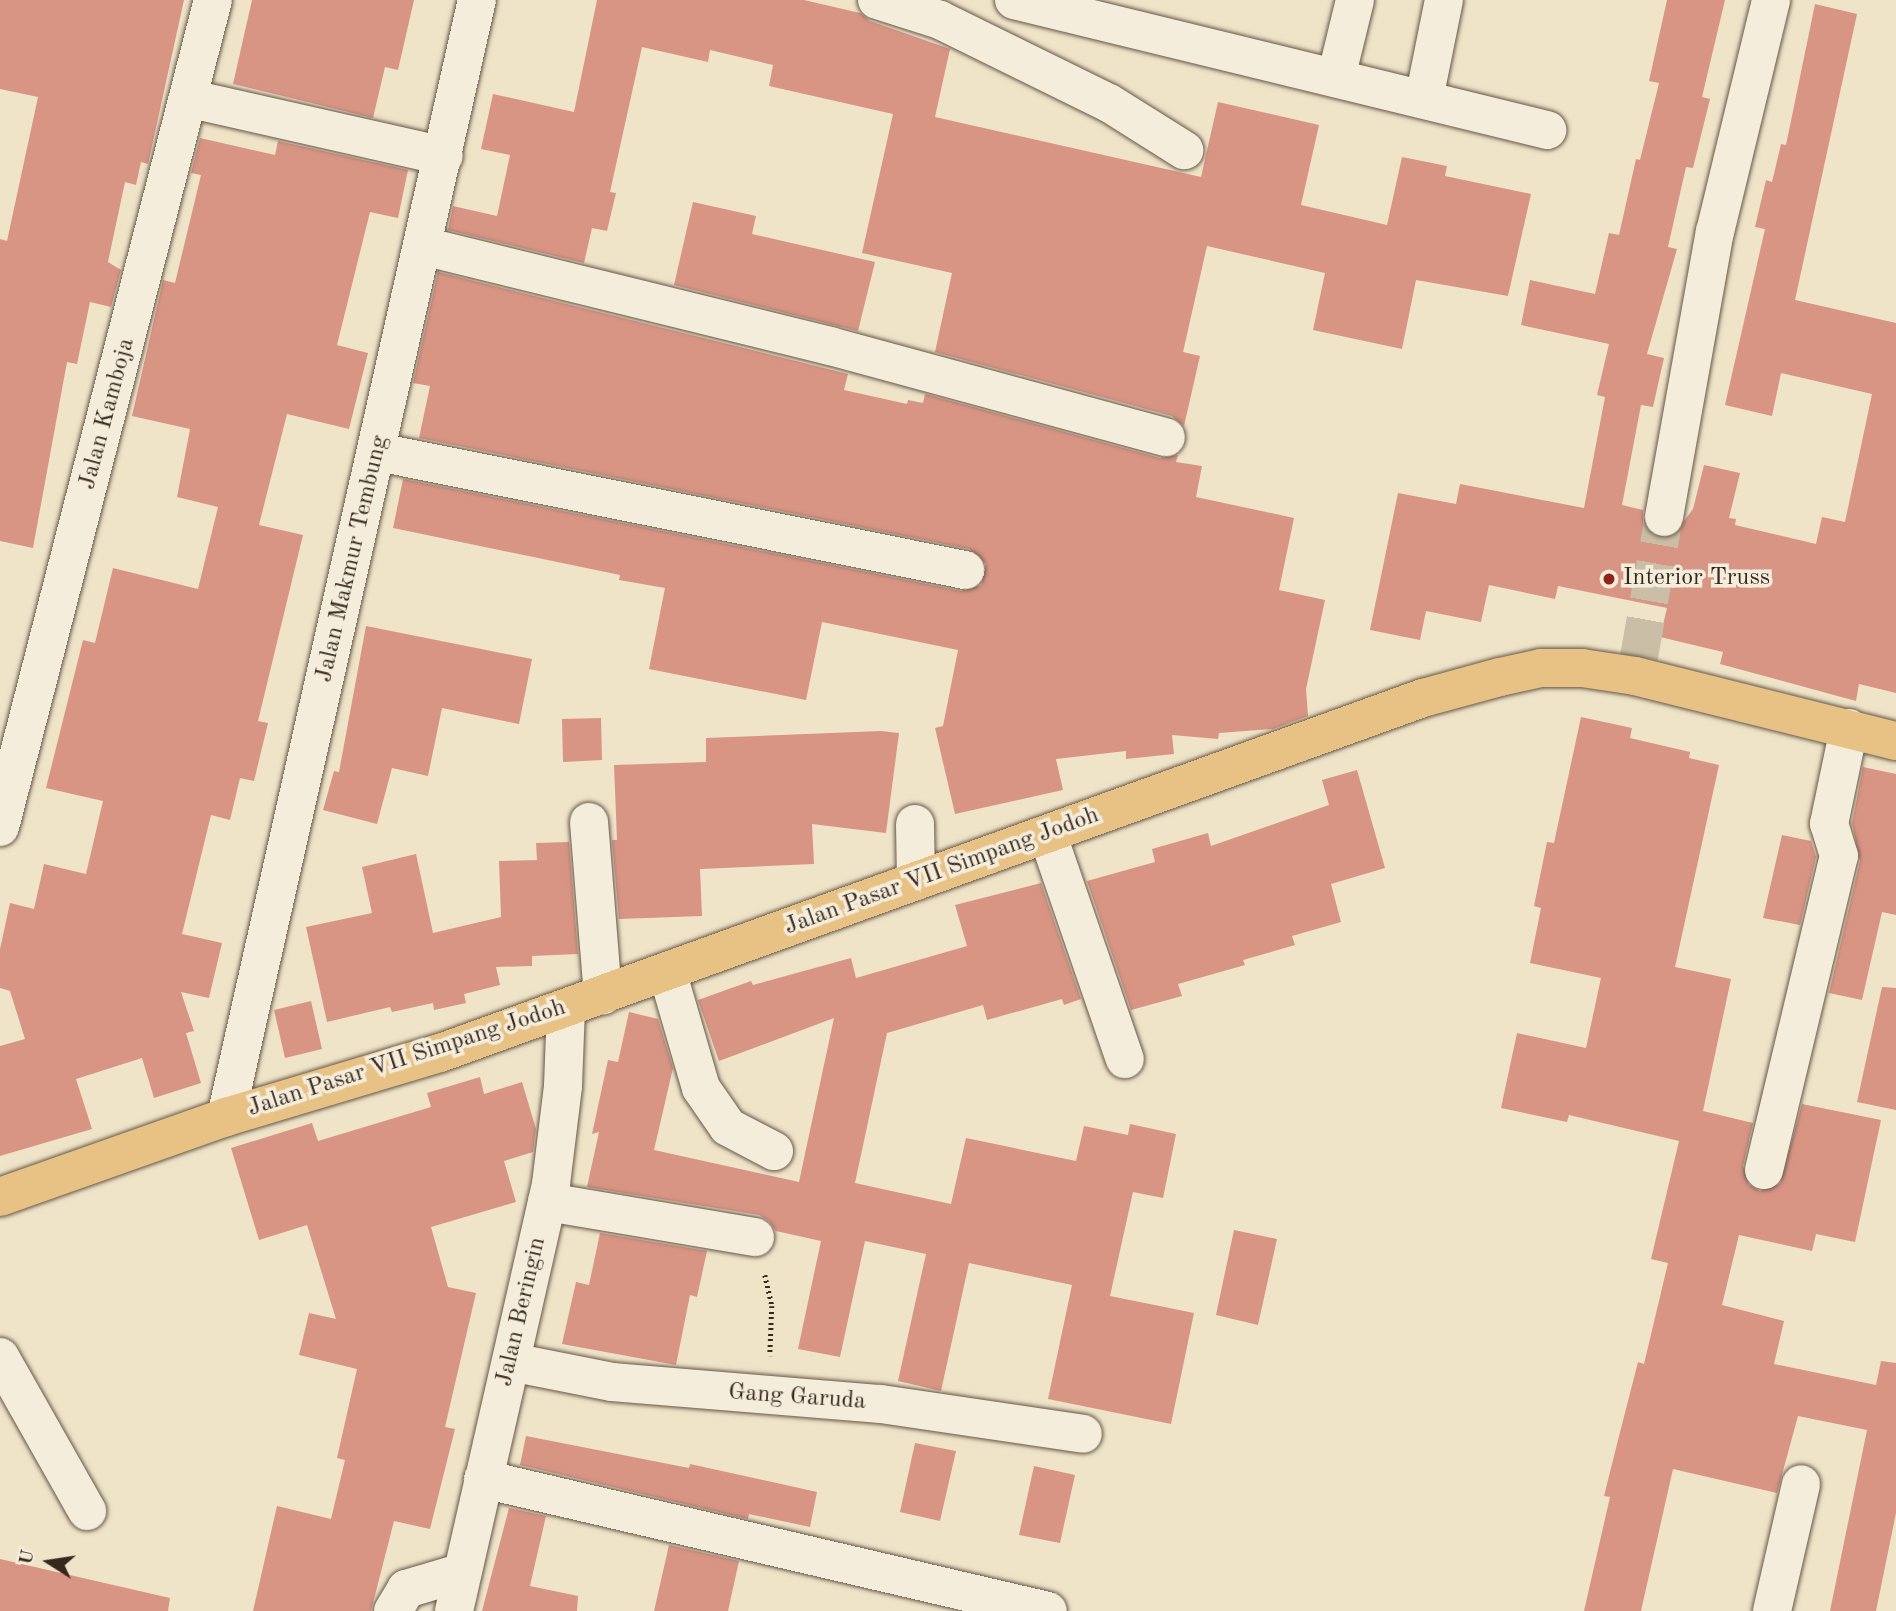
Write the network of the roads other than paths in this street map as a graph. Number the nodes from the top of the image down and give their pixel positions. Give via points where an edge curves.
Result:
1 (213, 0) edge
2 (477, 0) edge
3 (877, 0) edge
4 (1014, 0) edge
5 (1355, 0) edge
6 (1444, 0) edge
7 (1770, 0) edge
8 (1336, 78) junction
9 (191, 99) junction
10 (1424, 99) junction
11 (1547, 130) dead end
12 (1184, 150) dead end
13 (444, 156) junction
14 (423, 246) junction
15 (1166, 437) dead end
16 (378, 452) junction
17 (1664, 517) tunnel mouth
18 (965, 570) dead end
19 (1849, 728) junction
20 (1896, 741) edge
21 (589, 822) dead end
22 (915, 824) dead end
23 (0, 827) edge
24 (1048, 836) junction
25 (916, 881) junction
26 (667, 971) junction
27 (603, 995) junction
28 (566, 1009) junction
29 (1125, 1059) dead end
30 (226, 1117) junction
31 (774, 1151) dead end
32 (1764, 1170) dead end
33 (0, 1198) edge
34 (547, 1202) junction
35 (755, 1237) road end
36 (0, 1357) edge
37 (511, 1362) junction
38 (1083, 1434) dead end
39 (483, 1479) junction
40 (1801, 1484) dead end
41 (87, 1511) dead end
42 (463, 1572) junction
43 (393, 1611) edge
44 (454, 1611) edge
45 (1048, 1611) edge
46 (1772, 1611) edge

1 - 9 street, Jalan Kamboja
2 - 13 street, Jalan Makmur Tembung
3 - 12 street via 940,20 1109,103
4 - 8 street
5 - 8 street
6 - 10 street
7 - 17 street via 1715,232
8 - 10 street
9 - 13 street
9 - 23 street, Jalan Kamboja
10 - 11 street
13 - 14 street, Jalan Makmur Tembung
14 - 15 street via 830,346
14 - 16 street, Jalan Makmur Tembung
16 - 18 street
16 - 30 street, Jalan Makmur Tembung
19 - 20 main road, Jalan Pasar VII Simpang Jodoh
19 - 24 main road, Jalan Pasar VII Simpang Jodoh via 1637,666 1561,666 1500,677 1411,703
19 - 32 street via 1829,824 1839,856
21 - 27 street
22 - 25 street
24 - 25 main road, Jalan Pasar VII Simpang Jodoh
24 - 29 street
25 - 26 main road, Jalan Pasar VII Simpang Jodoh
26 - 27 main road, Jalan Pasar VII Simpang Jodoh
26 - 31 street via 701,1088 728,1127
27 - 28 main road, Jalan Pasar VII Simpang Jodoh
28 - 30 main road, Jalan Pasar VII Simpang Jodoh
28 - 34 street, Jalan Beringin via 563,1086
30 - 33 main road, Jalan Pasar VII Simpang Jodoh
34 - 35 street
34 - 37 street, Jalan Beringin
36 - 41 street
37 - 38 street, Gang Garuda via 612,1382 881,1404
37 - 39 street, Jalan Beringin
39 - 42 street, Jalan Beringin
39 - 45 street
40 - 46 street
42 - 43 street via 406,1589
42 - 44 street, Jalan Beringin

